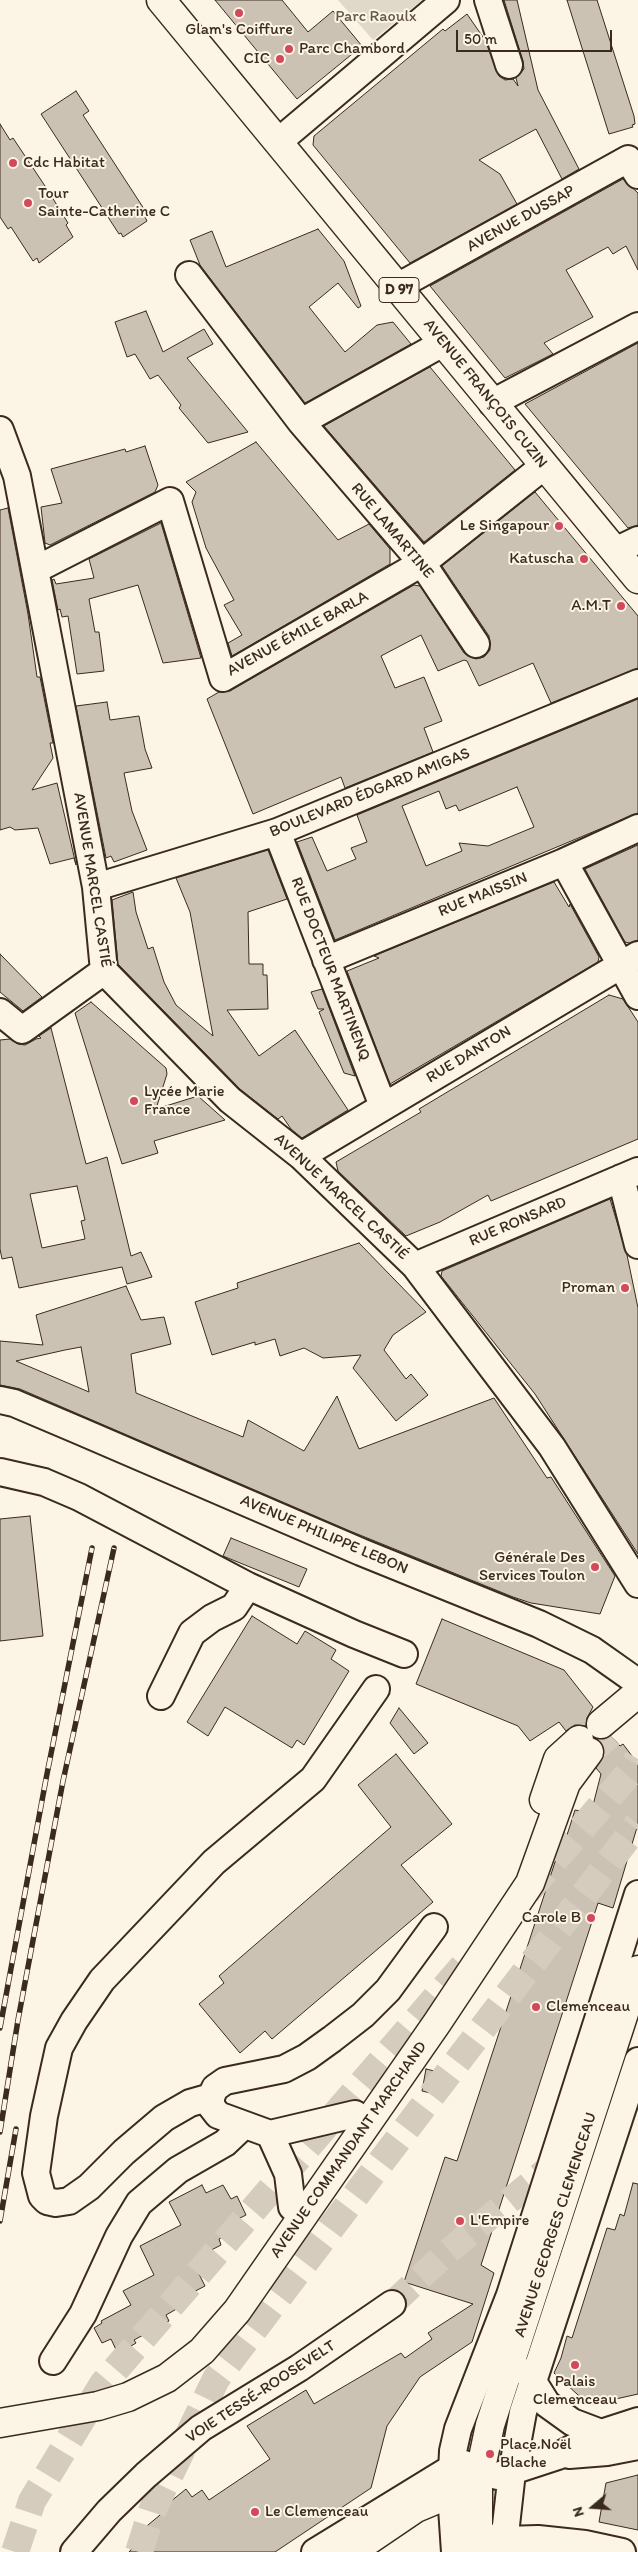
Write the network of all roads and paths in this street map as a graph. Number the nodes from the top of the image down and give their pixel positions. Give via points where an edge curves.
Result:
1 (161, 0) edge
2 (446, 0) edge
3 (488, 0) edge
4 (508, 66) dead end
5 (278, 142) junction
6 (638, 175) edge
7 (189, 275) dead end
8 (397, 287) junction
9 (638, 326) edge
10 (443, 343) junction
11 (492, 403) junction
12 (301, 422) junction
13 (0, 430) edge
14 (544, 466) junction
15 (8, 480) edge
16 (626, 546) edge
17 (422, 563) junction
18 (35, 570) junction
19 (638, 580) edge
20 (476, 644) dead end
21 (638, 682) edge
22 (638, 828) edge
23 (277, 832) junction
24 (564, 862) junction
25 (96, 887) junction
26 (326, 960) junction
27 (630, 960) edge
28 (104, 971) junction
29 (638, 996) edge
30 (0, 1012) edge
31 (383, 1106) junction
32 (301, 1156) junction
33 (630, 1174) edge
34 (638, 1245) edge
35 (415, 1266) junction
36 (0, 1400) edge
37 (0, 1472) edge
38 (638, 1584) edge
39 (248, 1586) junction
40 (404, 1654) dead end
41 (638, 1686) edge
42 (376, 1689) dead end
43 (638, 1693) edge
44 (161, 1696) dead end
45 (638, 1711) edge
46 (638, 1894) edge
47 (434, 1927) dead end
48 (637, 1975) edge
49 (638, 2060) edge
50 (211, 2097) junction
51 (355, 2114) junction
52 (244, 2125) junction
53 (270, 2134) junction
54 (292, 2207) junction
55 (392, 2304) tunnel mouth
56 (515, 2351) junction
57 (53, 2360) dead end
58 (532, 2382) junction
59 (0, 2409) edge
60 (638, 2421) edge
61 (0, 2424) edge
62 (601, 2433) junction
63 (638, 2446) edge
64 (558, 2456) junction
65 (481, 2471) junction
66 (512, 2472) junction
67 (452, 2481) junction
68 (416, 2508) junction
69 (452, 2521) junction
70 (477, 2543) edge
71 (503, 2546) edge
72 (74, 2552) edge
73 (315, 2552) edge
74 (351, 2552) edge
75 (455, 2552) edge
76 (622, 2552) edge

1 - 5 main road, AVENUE FRANÇOIS CUZIN / D 97
2 - 5 street
3 - 4 street
5 - 8 main road, AVENUE FRANÇOIS CUZIN / D 97
6 - 8 street, AVENUE DUSSAP via 628,159
7 - 12 street, RUE LAMARTINE
8 - 10 main road, AVENUE FRANÇOIS CUZIN / D 97
9 - 11 street
10 - 11 main road, AVENUE FRANÇOIS CUZIN / D 97
10 - 12 street
11 - 14 main road, AVENUE FRANÇOIS CUZIN / D 97
12 - 17 street, RUE LAMARTINE
13 - 15 street, AVENUE MARCEL CASTIÉ
14 - 16 main road, AVENUE FRANÇOIS CUZIN / D 97
14 - 17 street, AVENUE ÉMILE BARLA
15 - 18 street, AVENUE MARCEL CASTIÉ
16 - 19 main road, AVENUE FRANÇOIS CUZIN / D 97
17 - 18 street, AVENUE ÉMILE BARLA via 223,678 170,501
17 - 20 street, RUE LAMARTINE
18 - 25 street, AVENUE MARCEL CASTIÉ
21 - 23 street, BOULEVARD ÉDGARD AMIGAS
22 - 24 street, RUE MAISSIN
23 - 25 street, BOULEVARD ÉDGARD AMIGAS
23 - 26 street, RUE DOCTEUR MARTINENQ
24 - 26 street, RUE MAISSIN
24 - 27 street
25 - 28 street, AVENUE MARCEL CASTIÉ
26 - 31 street, RUE DOCTEUR MARTINENQ
27 - 29 street
27 - 31 street, RUE DANTON
28 - 30 street via 22,1030
28 - 32 street, AVENUE MARCEL CASTIÉ via 230,1100
31 - 32 street, RUE DANTON
32 - 35 street, AVENUE MARCEL CASTIÉ
33 - 34 street
33 - 35 street, RUE RONSARD
35 - 38 street, AVENUE MARCEL CASTIÉ via 552,1447
36 - 41 street, AVENUE PHILIPPE LEBON via 540,1624 592,1650
37 - 39 street via 44,1482 79,1497
39 - 40 street
39 - 44 street via 234,1607 192,1633
42 - 50 street via 313,1779 214,1862 102,1980 74,2021 59,2048 44,2116 36,2173 42,2196 56,2203 69,2201 89,2187 164,2118 190,2103
43 - 45 main road via 605,1729
46 - 67 street via 510,2295 463,2412 453,2450
47 - 50 street via 388,1990 332,2038 284,2069 225,2081 215,2088
48 - 56 main road, AVENUE GEORGES CLEMENCEAU
49 - 58 street
50 - 52 street via 211,2106 218,2115
51 - 53 street
51 - 54 main road, AVENUE COMMANDANT MARCHAND
51 - 61 main road, AVENUE COMMANDANT MARCHAND via 504,1901 522,1868 558,1759 584,1746 566,1783 530,1883 238,2311 202,2351 167,2378 128,2397 98,2406
52 - 53 street
52 - 57 street via 225,2143 178,2170 140,2203 119,2236 83,2314
53 - 54 street via 288,2174
54 - 59 main road, AVENUE COMMANDANT MARCHAND via 222,2308 184,2348 164,2362 104,2391
55 - 72 street, VOIE TESSÉ-ROOSEVELT via 299,2368 201,2428 109,2511
56 - 58 street
56 - 65 main road, AVENUE GEORGES CLEMENCEAU via 490,2426
58 - 62 street via 547,2404 559,2413 572,2422
58 - 66 street
60 - 62 street
62 - 64 street
63 - 64 street
64 - 66 street
65 - 66 street
65 - 67 main road
65 - 70 main road, AVENUE GEORGES CLEMENCEAU
66 - 71 street
67 - 68 main road
67 - 69 street
67 - 73 street
68 - 69 street via 438,2512
68 - 74 main road
69 - 70 street
69 - 75 street
70 - 71 street
71 - 76 street via 538,2539

